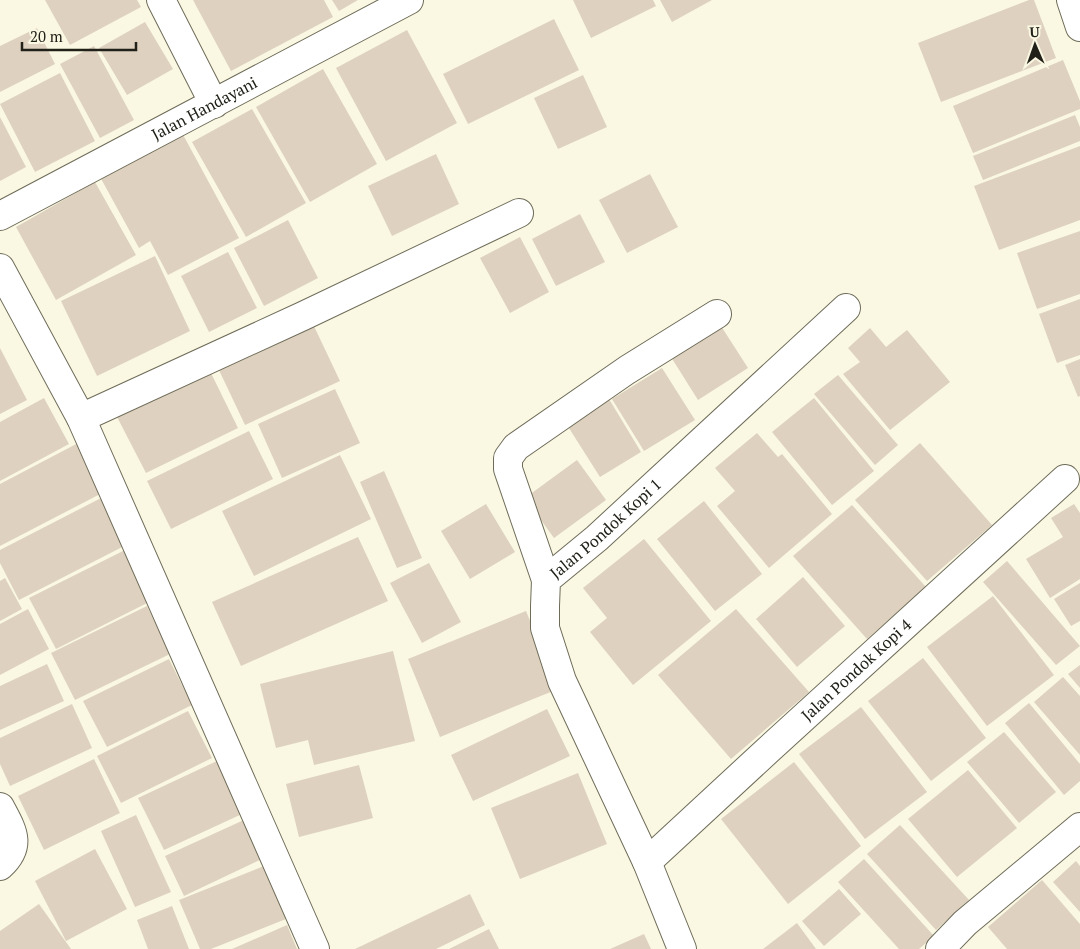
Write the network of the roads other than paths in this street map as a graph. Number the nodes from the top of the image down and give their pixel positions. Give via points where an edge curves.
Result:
1 (161, 0) edge
2 (409, 0) edge
3 (1071, 0) edge
4 (1080, 27) edge
5 (214, 104) junction
6 (519, 213) dead end
7 (0, 216) edge
8 (0, 268) edge
9 (846, 308) dead end
10 (717, 314) dead end
11 (81, 418) junction
12 (1065, 479) dead end
13 (546, 580) junction
14 (0, 807) edge
15 (1080, 827) edge
16 (6, 858) edge
17 (647, 862) junction
18 (314, 949) edge
19 (682, 949) edge
20 (940, 949) edge

1 - 5 street
2 - 5 street, Jalan Handayani
3 - 4 street
5 - 7 street, Jalan Handayani
6 - 11 street
8 - 11 street
9 - 13 street, Jalan Pondok Kopi 1 via 597,538
10 - 13 street via 627,370 516,447 508,458 508,469
11 - 18 street
12 - 17 street, Jalan Pondok Kopi 4
13 - 17 street, Jalan Pondok Kopi 1 via 545,628 562,681
14 - 16 street via 14,838
15 - 20 street via 965,923
17 - 19 street, Jalan Pondok Kopi 1

